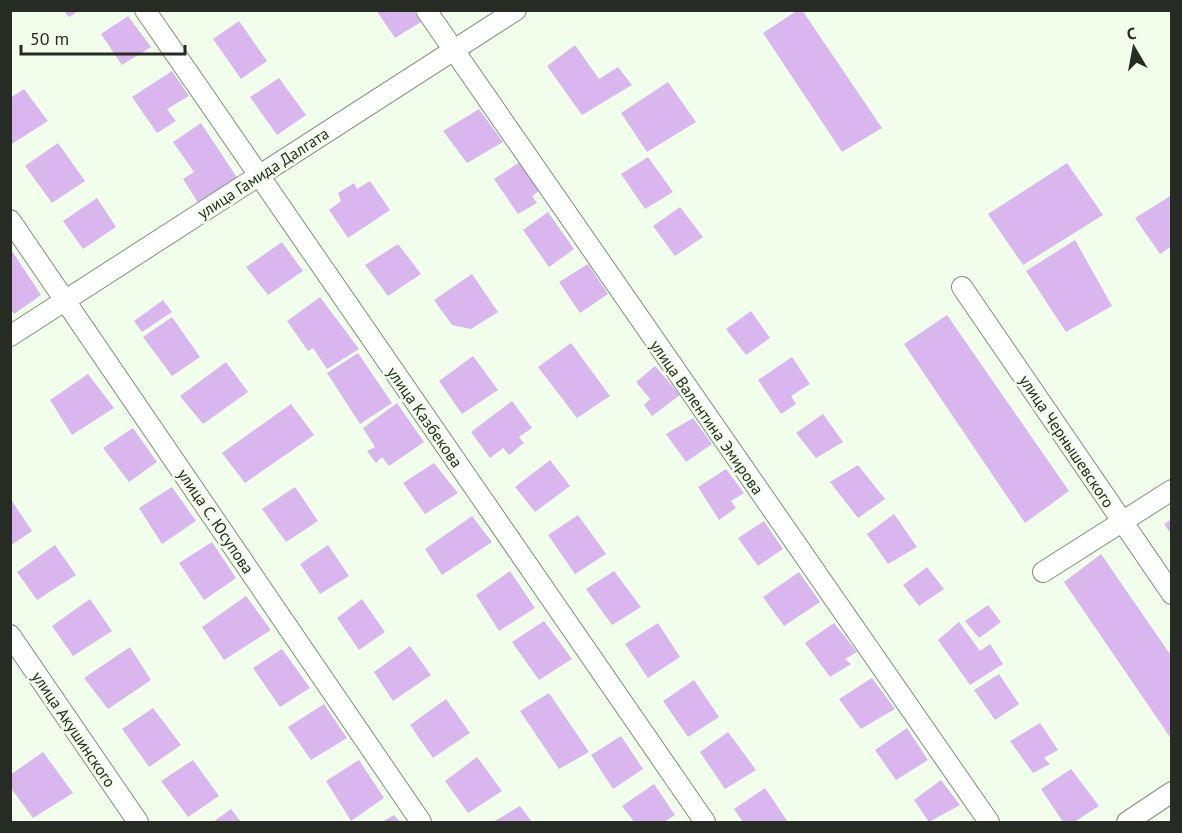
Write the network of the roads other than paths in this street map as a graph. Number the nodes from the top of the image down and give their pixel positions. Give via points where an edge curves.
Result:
1 (145, 10) edge
2 (426, 10) edge
3 (516, 10) edge
4 (452, 50) junction
5 (258, 176) junction
6 (10, 220) edge
7 (962, 287) dead end
8 (66, 300) junction
9 (10, 336) edge
10 (1172, 490) edge
11 (1122, 522) junction
12 (1043, 572) dead end
13 (1172, 594) edge
14 (10, 635) edge
15 (1172, 792) edge
16 (138, 822) edge
17 (421, 822) edge
18 (705, 822) edge
19 (989, 822) edge
20 (1127, 822) edge

1 - 5 street, улица Казбекова
2 - 4 street, улица Валентина Эмирова
3 - 4 street, улица Гамида Далгата
4 - 5 street, улица Гамида Далгата
4 - 19 street, улица Валентина Эмирова
5 - 8 street, улица Гамида Далгата
5 - 18 street, улица Казбекова
6 - 8 street, улица С. Юсупова
7 - 11 street, улица Чернышевского
8 - 9 street, улица Гамида Далгата
8 - 17 street, улица С. Юсупова
10 - 11 street
11 - 12 street
11 - 13 street, улица Чернышевского
14 - 16 street, улица Акушинского
15 - 20 street

